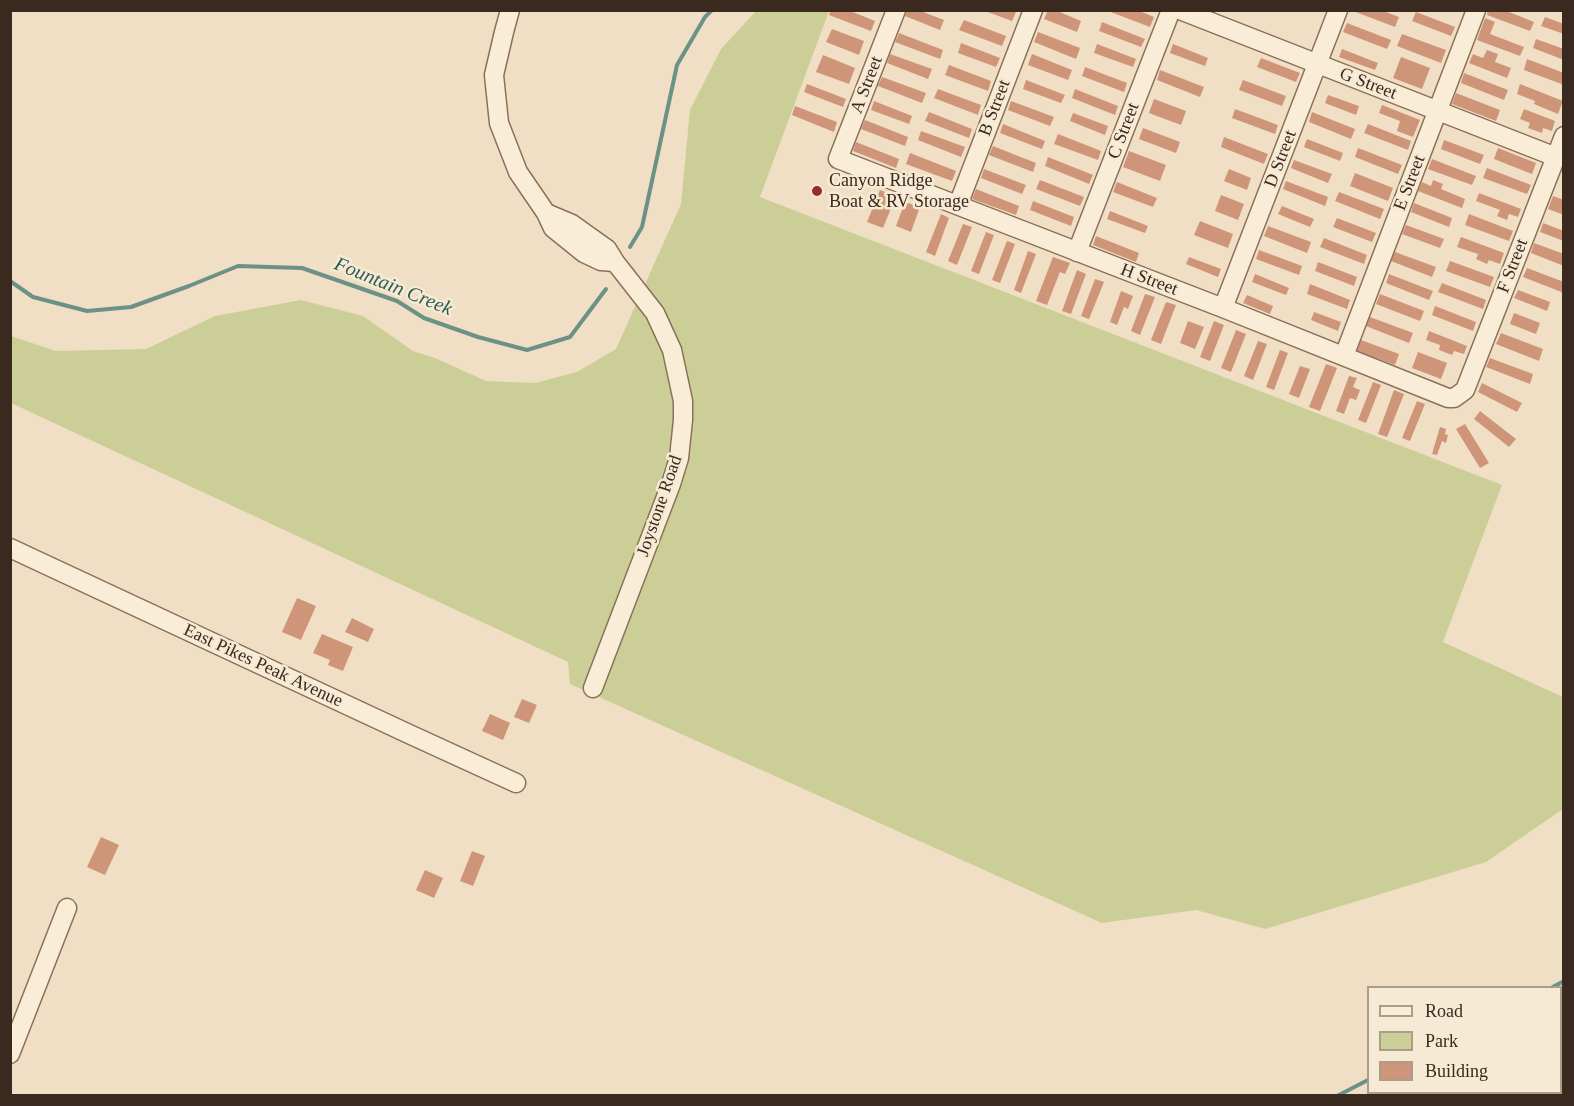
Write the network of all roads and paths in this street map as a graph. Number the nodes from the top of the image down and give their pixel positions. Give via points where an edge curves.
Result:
1 (510, 10) edge
2 (896, 10) edge
3 (1033, 10) edge
4 (1171, 10) edge
5 (1180, 10) edge
6 (1338, 10) edge
7 (1476, 10) edge
8 (1318, 64) junction
9 (1437, 111) junction
10 (1563, 136) edge
11 (1556, 157) junction
12 (838, 159) joint
13 (958, 205) junction
14 (1077, 252) junction
15 (1223, 308) junction
16 (1344, 356) junction
17 (1461, 399) joint
18 (10, 548) edge
19 (593, 688) dead end
20 (516, 783) dead end
21 (68, 908) dead end
22 (10, 1054) edge

1 - 19 street, Joystone Road via 494,75 499,123 518,172 546,213 572,224 607,249 655,313 672,350 683,401 679,458 671,484
2 - 12 street, A Street
3 - 13 street, B Street
4 - 14 street, C Street
5 - 8 street, G Street
6 - 8 street, D Street
7 - 9 street, E Street
8 - 9 street, G Street
8 - 15 street, D Street
9 - 11 street, G Street
9 - 16 street, E Street
10 - 11 street, F Street
11 - 17 street, F Street
12 - 13 street, H Street
13 - 14 street, H Street
14 - 15 street, H Street
15 - 16 street, H Street
16 - 17 street, H Street via 1448,398
18 - 20 street, East Pikes Peak Avenue
21 - 22 street

